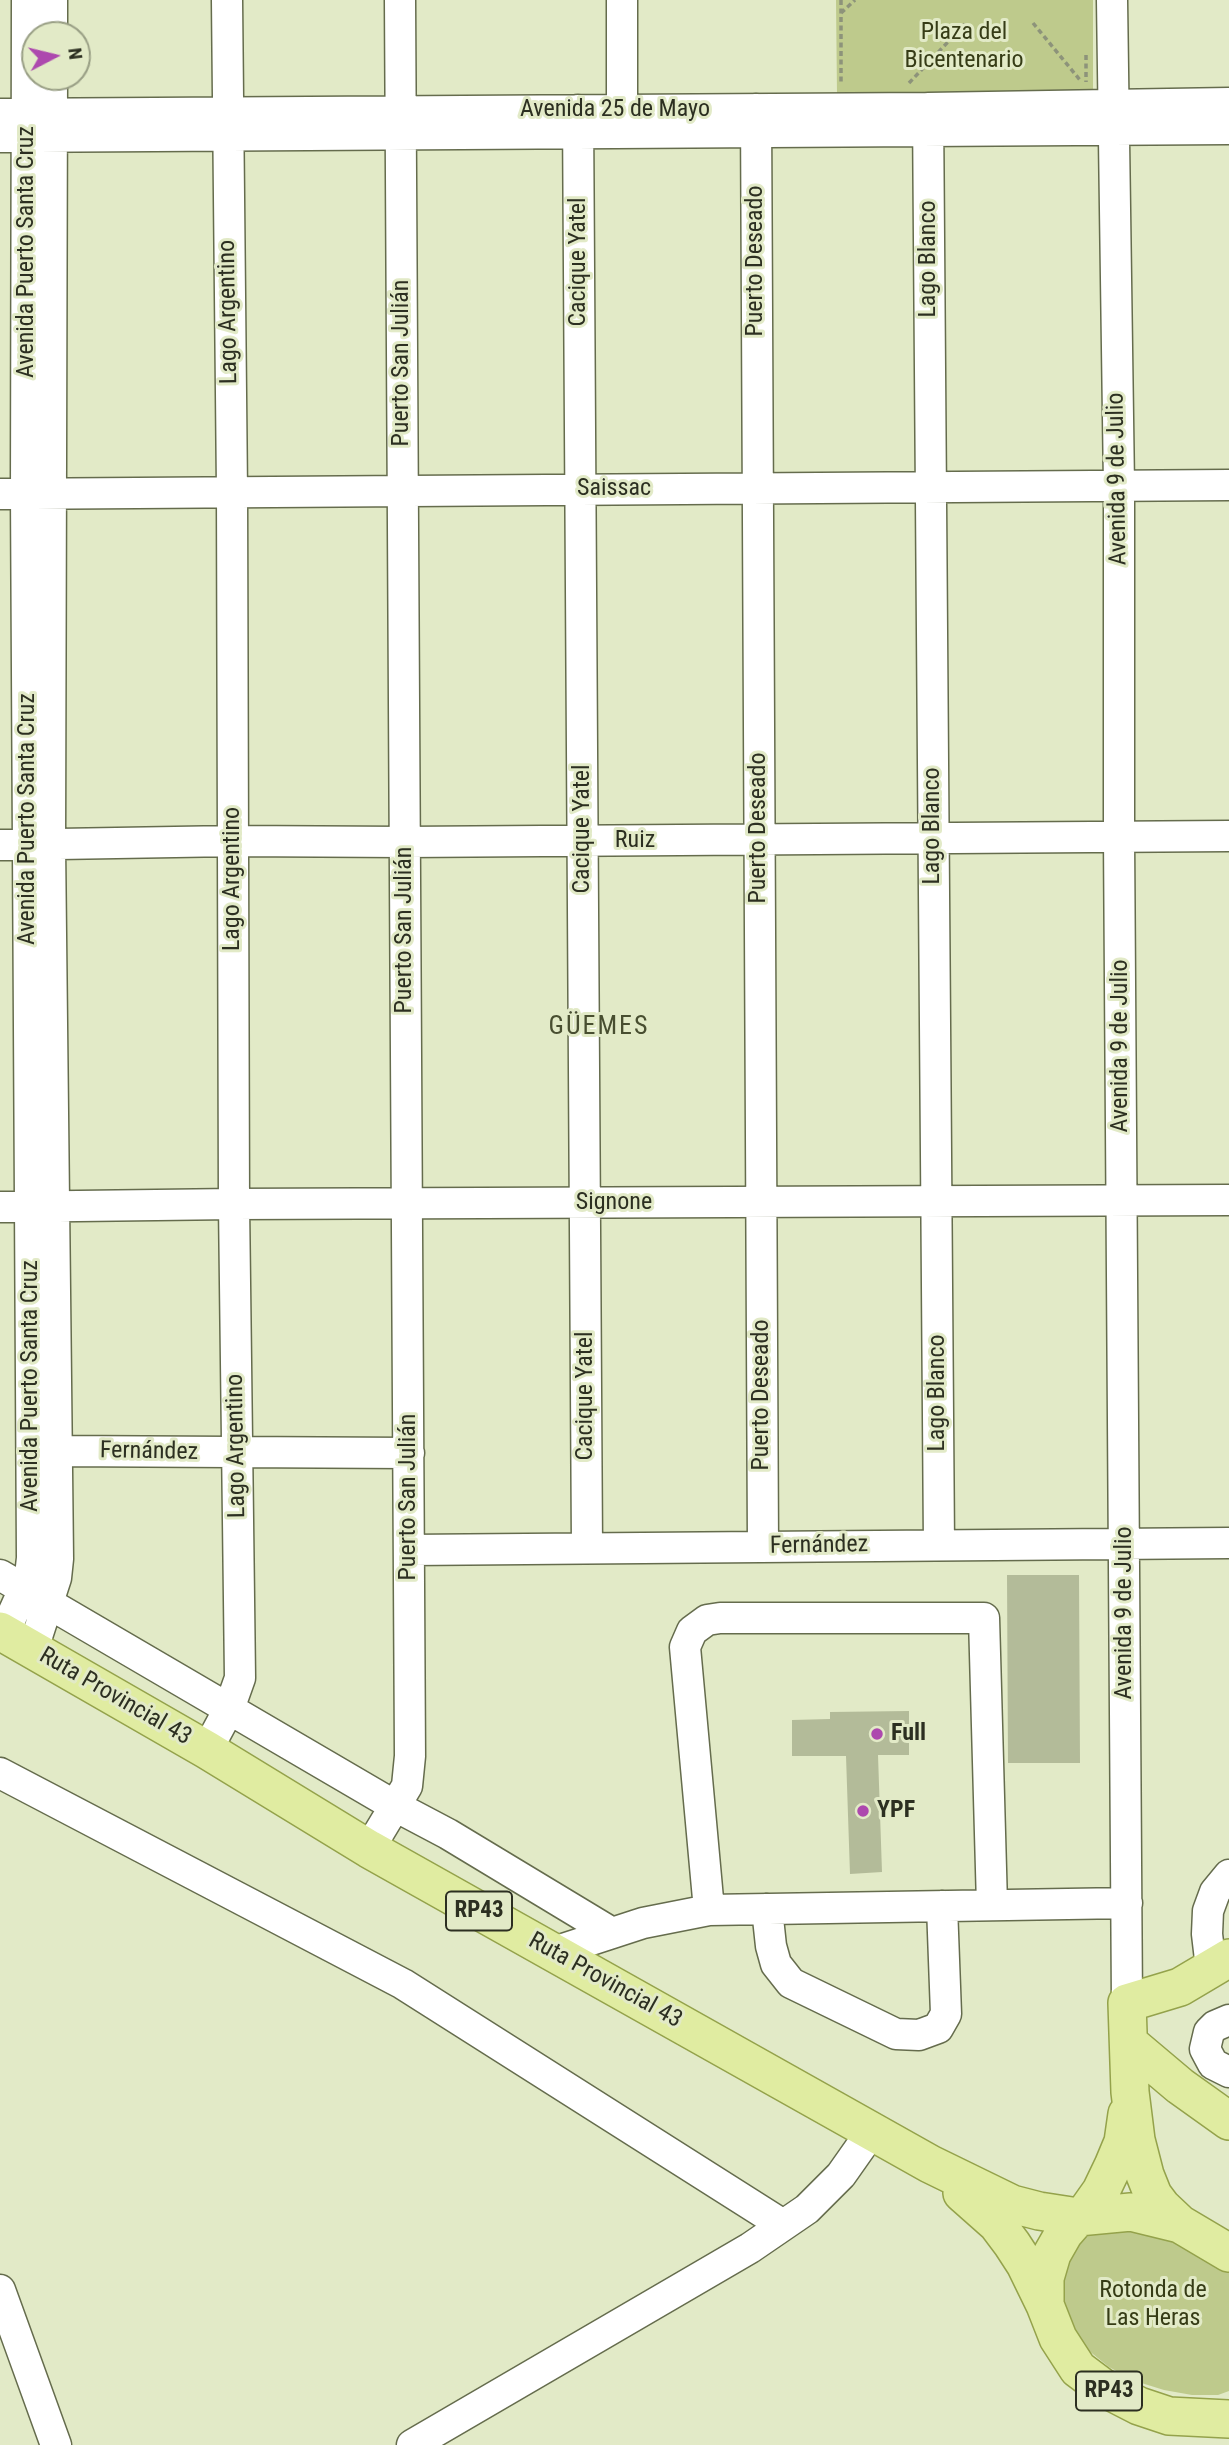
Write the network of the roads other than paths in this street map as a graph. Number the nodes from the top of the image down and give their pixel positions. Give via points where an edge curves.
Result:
1 (27, 0) edge
2 (52, 0) edge
3 (228, 0) edge
4 (400, 0) edge
5 (622, 0) edge
6 (1112, 0) edge
7 (52, 21) edge
8 (44, 91) edge
9 (1229, 103) edge
10 (924, 109) junction
11 (622, 110) junction
12 (1113, 117) junction
13 (756, 121) junction
14 (578, 122) junction
15 (400, 123) junction
16 (228, 124) junction
17 (26, 125) edge
18 (1229, 129) edge
19 (1229, 485) edge
20 (931, 486) junction
21 (1119, 486) junction
22 (758, 488) junction
23 (581, 489) junction
24 (232, 491) junction
25 (403, 491) junction
26 (25, 493) edge
27 (1229, 836) edge
28 (1119, 837) junction
29 (934, 838) junction
30 (760, 840) junction
31 (233, 841) junction
32 (583, 841) junction
33 (405, 842) junction
34 (26, 845) edge
35 (1122, 1200) junction
36 (1229, 1200) edge
37 (761, 1202) junction
38 (936, 1202) junction
39 (585, 1203) junction
40 (234, 1204) junction
41 (407, 1204) junction
42 (0, 1207) edge
43 (42, 1207) junction
44 (57, 1451) junction
45 (238, 1453) junction
46 (409, 1454) junction
47 (1229, 1543) edge
48 (1125, 1544) junction
49 (939, 1545) junction
50 (763, 1547) junction
51 (587, 1548) junction
52 (409, 1550) junction
53 (24, 1589) edge
54 (12, 1638) edge
55 (229, 1709) junction
56 (207, 1750) junction
57 (0, 1773) edge
58 (395, 1806) junction
59 (369, 1849) junction
60 (1229, 1875) edge
61 (1128, 1903) junction
62 (992, 1905) junction
63 (943, 1906) junction
64 (767, 1909) junction
65 (709, 1910) junction
66 (612, 1933) junction
67 (554, 1952) junction
68 (1220, 1963) edge
69 (1127, 2003) junction
70 (1229, 2020) edge
71 (1129, 2043) junction
72 (1229, 2072) edge
73 (1130, 2092) junction
74 (1229, 2121) edge
75 (872, 2131) junction
76 (930, 2164) junction
77 (1081, 2216) junction
78 (1180, 2224) junction
79 (783, 2225) junction
80 (1229, 2253) edge
81 (0, 2290) edge
82 (1045, 2305) junction
83 (1224, 2418) edge
84 (56, 2445) edge
85 (412, 2445) edge

1 - 17 street, Avenida Puerto Santa Cruz
2 - 7 street
3 - 16 street, Lago Argentino
4 - 15 street, Puerto San Julián
5 - 11 street
6 - 12 street, Avenida 9 de Julio
8 - 17 street, Avenida Puerto Santa Cruz
9 - 12 street, Avenida 25 de Mayo
10 - 12 street, Avenida 25 de Mayo
10 - 13 street, Avenida 25 de Mayo
10 - 20 street, Lago Blanco
11 - 13 street, Avenida 25 de Mayo
11 - 14 street, Avenida 25 de Mayo
12 - 18 street, Avenida 25 de Mayo
12 - 21 street, Avenida 9 de Julio
13 - 14 street, Avenida 25 de Mayo
13 - 22 street, Puerto Deseado
14 - 15 street, Avenida 25 de Mayo
14 - 23 street, Cacique Yatel
15 - 16 street, Avenida 25 de Mayo
15 - 25 street, Puerto San Julián
16 - 17 street, Avenida 25 de Mayo
16 - 24 street, Lago Argentino
17 - 26 street, Avenida Puerto Santa Cruz
19 - 21 street, Saissac
20 - 21 street, Saissac
20 - 22 street, Saissac
20 - 29 street, Lago Blanco
21 - 28 street, Avenida 9 de Julio
22 - 23 street, Saissac
22 - 30 street, Puerto Deseado
23 - 25 street, Saissac
23 - 32 street, Cacique Yatel
24 - 25 street, Saissac
24 - 26 street, Saissac
24 - 31 street, Lago Argentino
25 - 33 street, Puerto San Julián
26 - 34 street, Avenida Puerto Santa Cruz
27 - 28 street, Ruiz
28 - 29 street, Ruiz
28 - 35 street, Avenida 9 de Julio
29 - 30 street, Ruiz
29 - 38 street, Lago Blanco
30 - 32 street, Ruiz
30 - 37 street, Puerto Deseado
31 - 33 street, Ruiz
31 - 34 street, Ruiz
31 - 40 street, Lago Argentino
32 - 33 street, Ruiz
32 - 39 street, Cacique Yatel
33 - 41 street, Puerto San Julián
34 - 43 street, Avenida Puerto Santa Cruz
35 - 36 street, Signone
35 - 38 street, Signone
35 - 48 street, Avenida 9 de Julio
37 - 38 street, Signone
37 - 39 street, Signone
37 - 50 street, Puerto Deseado
38 - 49 street, Lago Blanco
39 - 41 street, Signone
39 - 51 street, Cacique Yatel
40 - 41 street, Signone
40 - 43 street, Signone
40 - 45 street, Lago Argentino
41 - 46 street, Puerto San Julián
42 - 43 street, Signone
43 - 44 street, Avenida Puerto Santa Cruz
43 - 53 street, Avenida Puerto Santa Cruz via 32,1558
44 - 45 street, Fernández
44 - 53 street, Avenida Puerto Santa Cruz via 56,1578
45 - 46 street, Fernández
45 - 55 street, Lago Argentino via 240,1678
46 - 52 street, Puerto San Julián
47 - 48 street, Fernández
48 - 49 street, Fernández
48 - 61 street, Avenida 9 de Julio
49 - 50 street, Fernández
50 - 51 street, Fernández
51 - 52 street, Fernández
52 - 58 street, Puerto San Julián via 410,1756 407,1786
53 - 54 street, Avenida Puerto Santa Cruz
53 - 55 street
54 - 56 main road, Ruta Provincial 43 / RP43
55 - 56 street, Lago Argentino
55 - 58 street
56 - 59 main road, Ruta Provincial 43 / RP43
57 - 79 street via 402,1984
58 - 59 street, Puerto San Julián
58 - 66 street
59 - 67 main road, Ruta Provincial 43 / RP43
60 - 68 street via 1215,1892 1208,1911 1207,1934
61 - 62 street
61 - 69 street, Avenida 9 de Julio
62 - 63 street
62 - 65 street via 984,1618 720,1618 707,1620 692,1631 685,1647
63 - 64 street
63 - 64 street via 946,2014 938,2028 919,2035 896,2034 791,1983 776,1964
64 - 65 street
65 - 66 street
66 - 67 street
67 - 75 main road, Ruta Provincial 43 / RP43
68 - 69 main road via 1180,1987
69 - 71 main road, Avenida 9 de Julio
70 - 72 street via 1209,2032 1205,2049 1213,2064
71 - 73 main road, Avenida 9 de Julio
71 - 74 main road
73 - 77 main road via 1123,2142 1101,2191
73 - 78 main road via 1145,2175 1153,2195
75 - 76 main road, Ruta Provincial 43 / RP43
75 - 79 street via 841,2175 807,2209
76 - 77 main road, Ruta Provincial 43 / RP43 via 1012,2204
76 - 82 main road, RP43 via 997,2224 1025,2264
77 - 78 main road, RP43 via 1131,2212
77 - 82 main road, RP43 via 1052,2254 1045,2278
78 - 80 main road, RP43
79 - 85 street
81 - 84 street
82 - 83 main road, RP43 via 1058,2338 1078,2369 1102,2387 1169,2416

